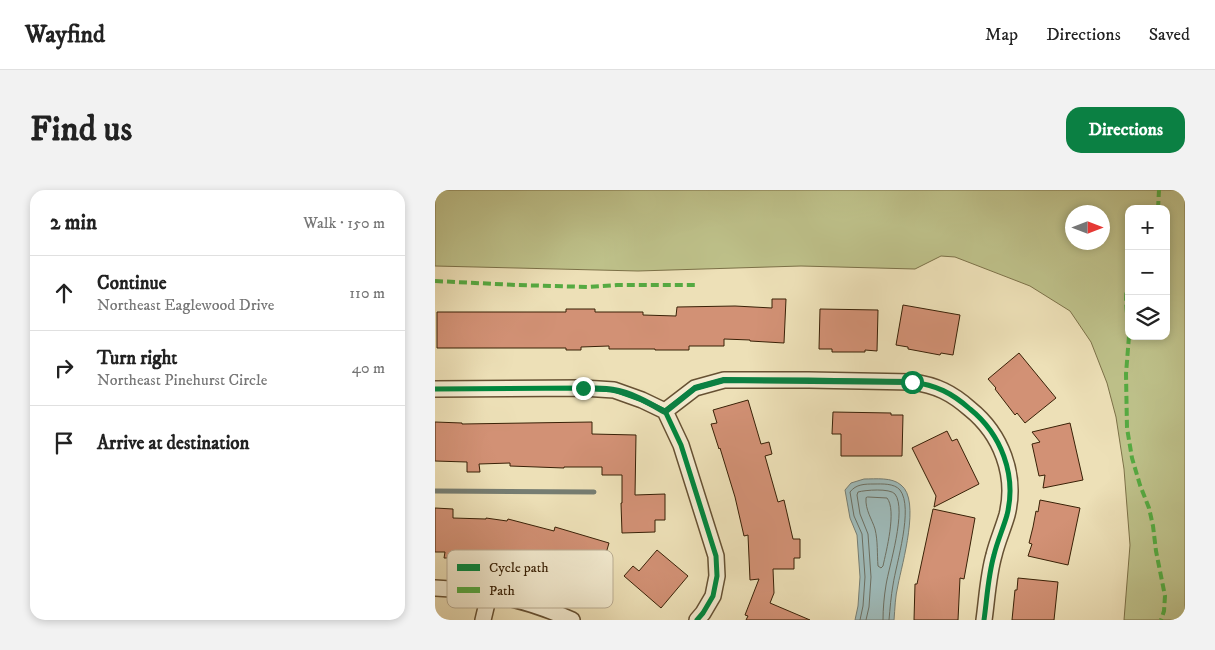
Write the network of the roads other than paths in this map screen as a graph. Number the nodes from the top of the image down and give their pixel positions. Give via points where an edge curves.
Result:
1 (435, 389) edge
2 (665, 412) junction
3 (543, 608) edge
4 (571, 620) edge
5 (697, 620) edge
6 (984, 620) edge

1 - 2 street via 614,390
2 - 5 street via 681,445 716,556 713,596
2 - 6 street via 695,388 724,380 912,382 952,394 989,427 1007,463 1009,505 993,556
3 - 4 street

